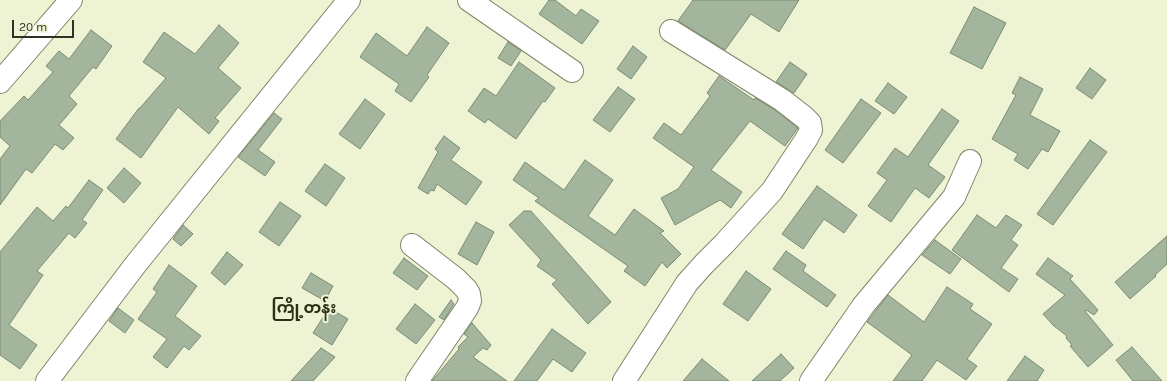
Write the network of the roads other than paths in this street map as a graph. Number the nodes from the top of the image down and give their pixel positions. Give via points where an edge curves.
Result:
1 (71, 0) edge
2 (349, 0) edge
3 (469, 0) edge
4 (671, 31) dead end
5 (572, 71) dead end
6 (0, 82) edge
7 (970, 161) dead end
8 (412, 245) dead end
9 (47, 381) edge
10 (417, 381) edge
11 (624, 381) edge
12 (811, 381) edge

1 - 6 street
2 - 9 street via 146,252
3 - 5 street
4 - 11 street via 782,100 810,123 811,130 772,191 687,283
7 - 12 street via 954,197 863,306
8 - 10 street via 466,288 470,301

